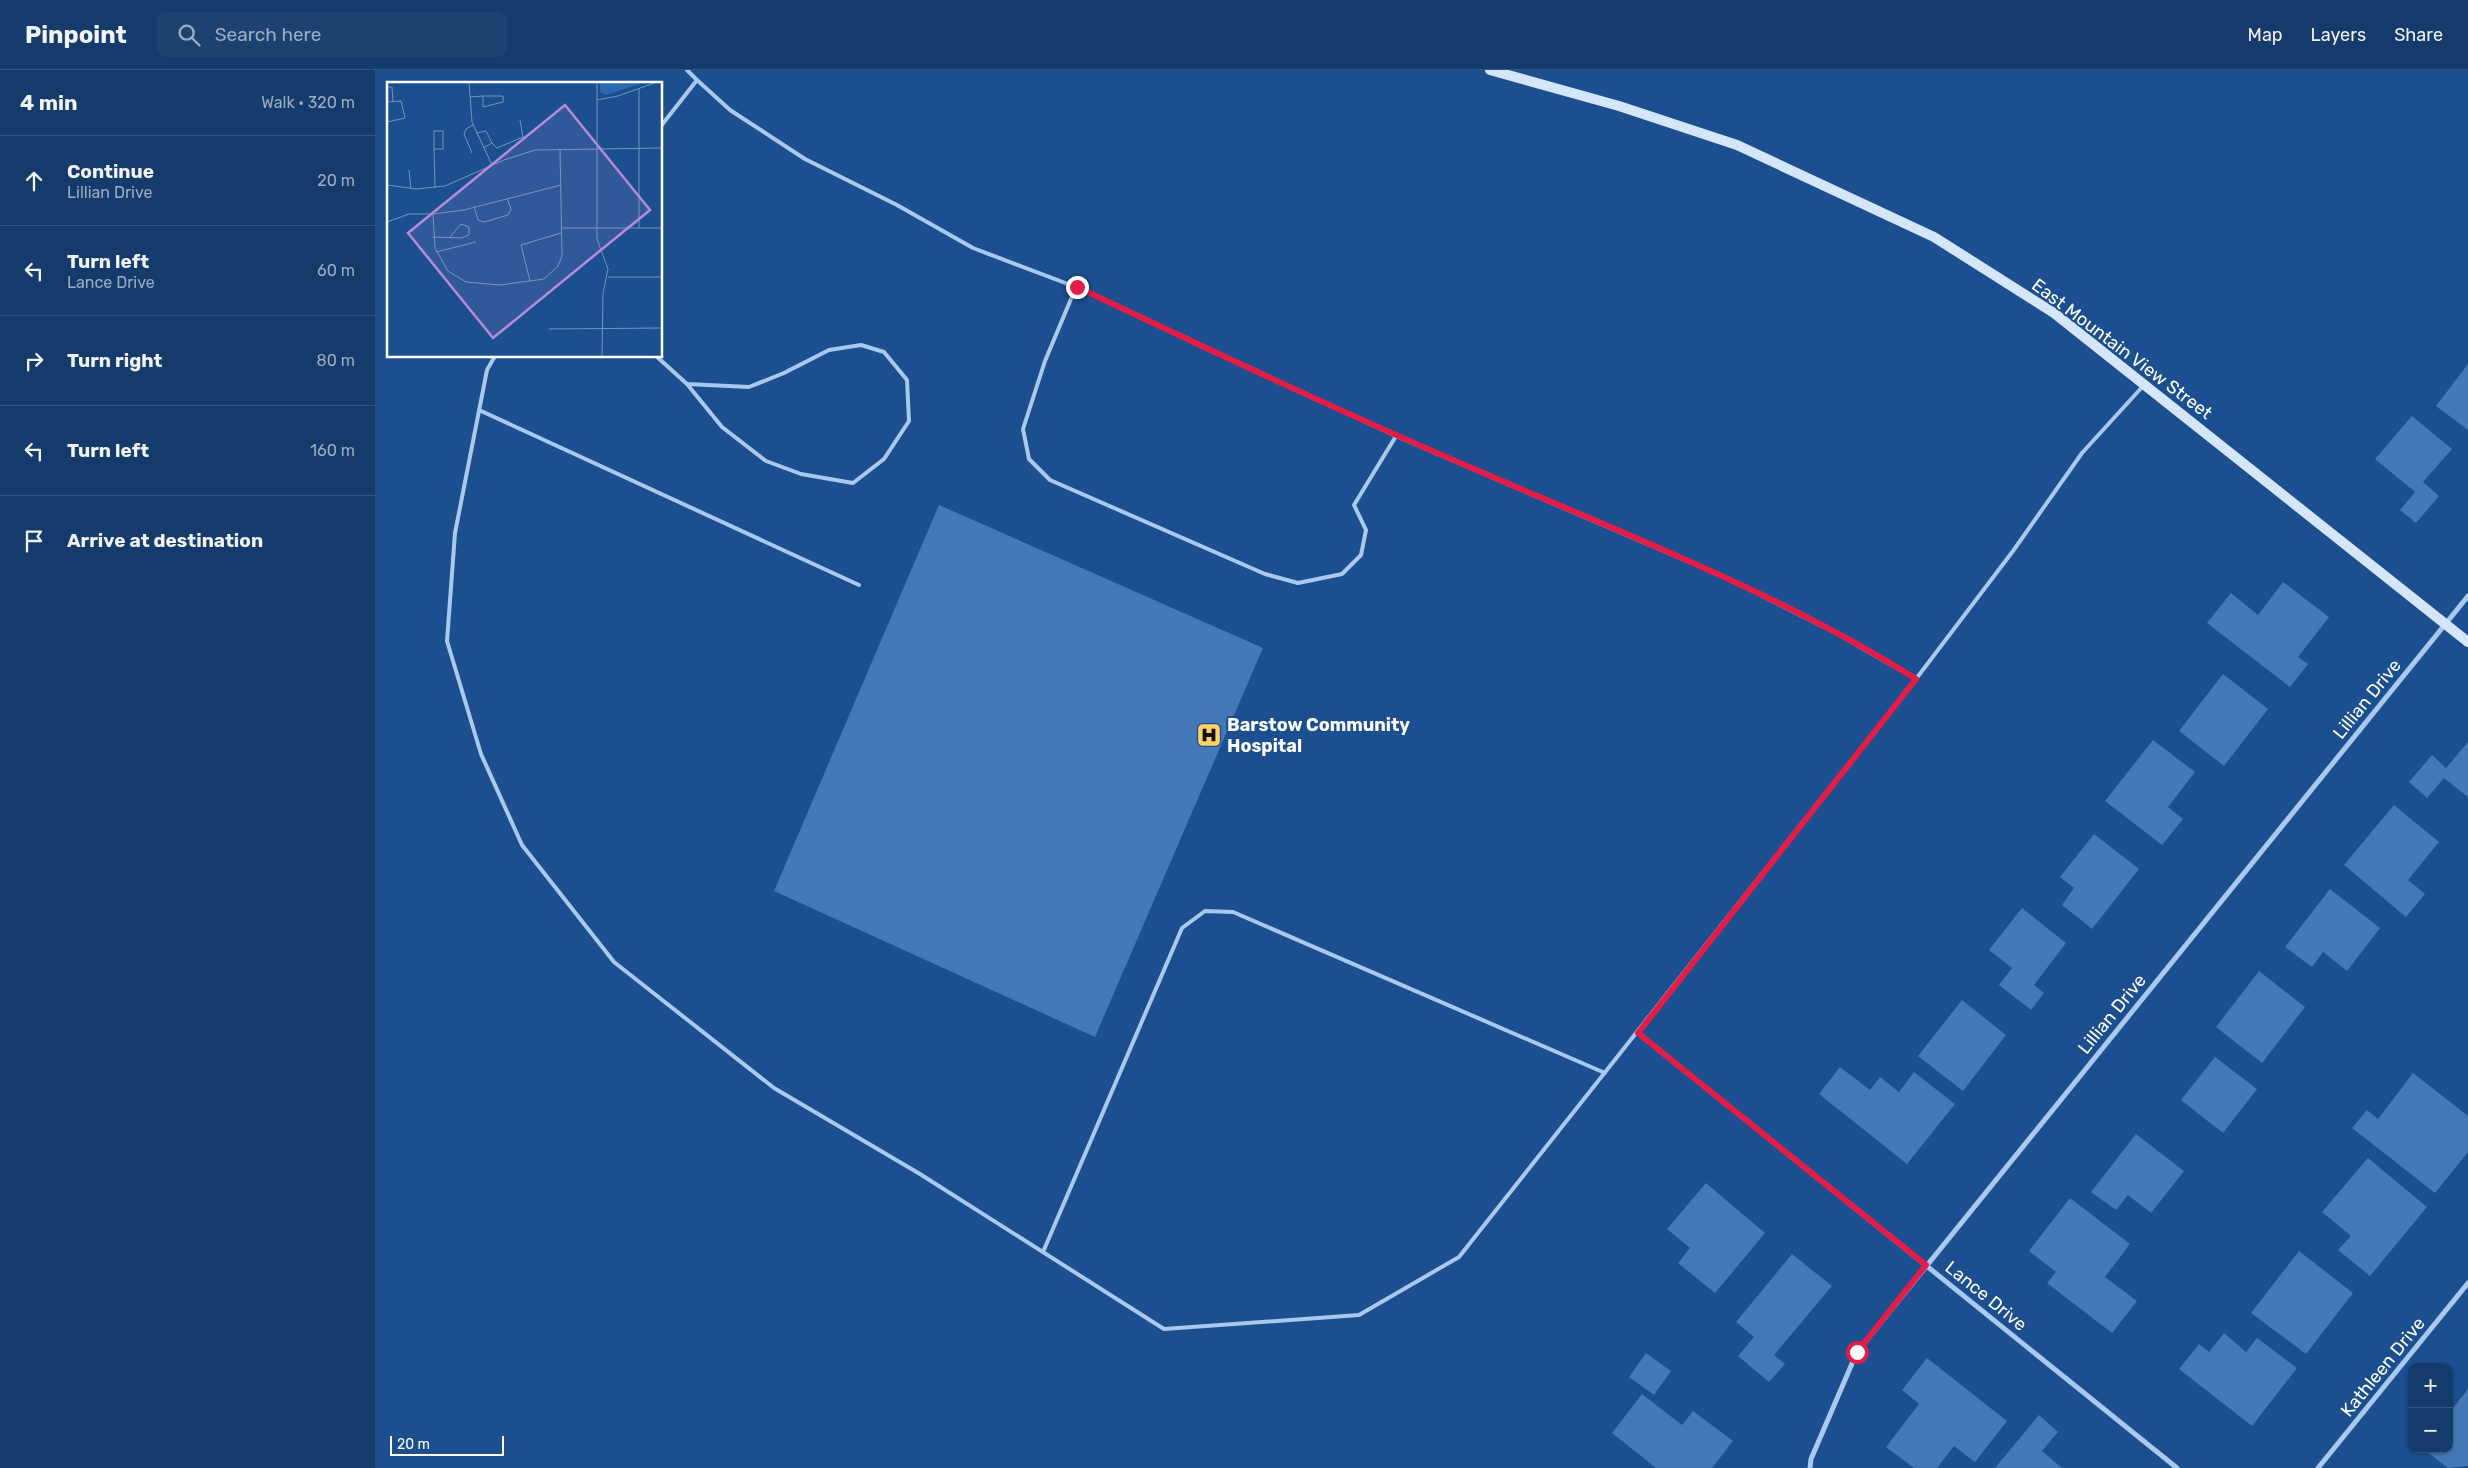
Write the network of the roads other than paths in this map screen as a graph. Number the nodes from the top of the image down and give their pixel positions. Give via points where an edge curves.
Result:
1 (687, 70) edge
2 (1490, 70) edge
3 (697, 80) junction
4 (663, 123) edge
5 (1077, 287) junction
6 (494, 358) edge
7 (658, 358) edge
8 (687, 384) junction
9 (2144, 384) junction
10 (479, 410) junction
11 (1396, 436) junction
12 (859, 585) dead end
13 (2468, 596) edge
14 (2445, 624) junction
15 (2468, 642) edge
16 (1916, 679) junction
17 (1638, 1033) junction
18 (1605, 1073) junction
19 (1043, 1252) junction
20 (1926, 1265) junction
21 (2468, 1283) edge
22 (1810, 1468) edge
23 (2177, 1468) edge
24 (2318, 1468) edge

1 - 3 lane
2 - 9 main road, East Mountain View Street via 1619,106 1737,145 1934,237 2054,313
3 - 4 lane
3 - 5 lane via 730,110 805,159 973,248
5 - 11 lane
5 - 11 lane via 1045,361 1023,428 1029,459 1050,480 1265,574 1298,583 1342,574 1361,555 1366,530 1354,505
6 - 10 lane via 487,370
7 - 8 lane
8 - 8 lane via 722,427 766,460 801,474 853,483 884,459 909,421 907,380 883,352 861,345 829,350 749,387
9 - 14 main road, East Mountain View Street
9 - 16 lane via 2082,453
10 - 12 lane
10 - 19 lane via 455,533 447,641 481,754 522,845 614,962 774,1088 920,1174
11 - 16 lane via 1729,578 1836,632
13 - 14 street, Lillian Drive
14 - 15 main road, East Mountain View Street
14 - 20 street, Lillian Drive
16 - 17 lane
17 - 18 lane
17 - 20 street, Lance Drive
18 - 19 lane via 1459,1257 1359,1315 1164,1329
18 - 19 lane via 1233,912 1205,911 1182,928
20 - 22 street, Lillian Drive via 1857,1352 1811,1458
20 - 23 street, Lance Drive
21 - 24 street, Kathleen Drive

